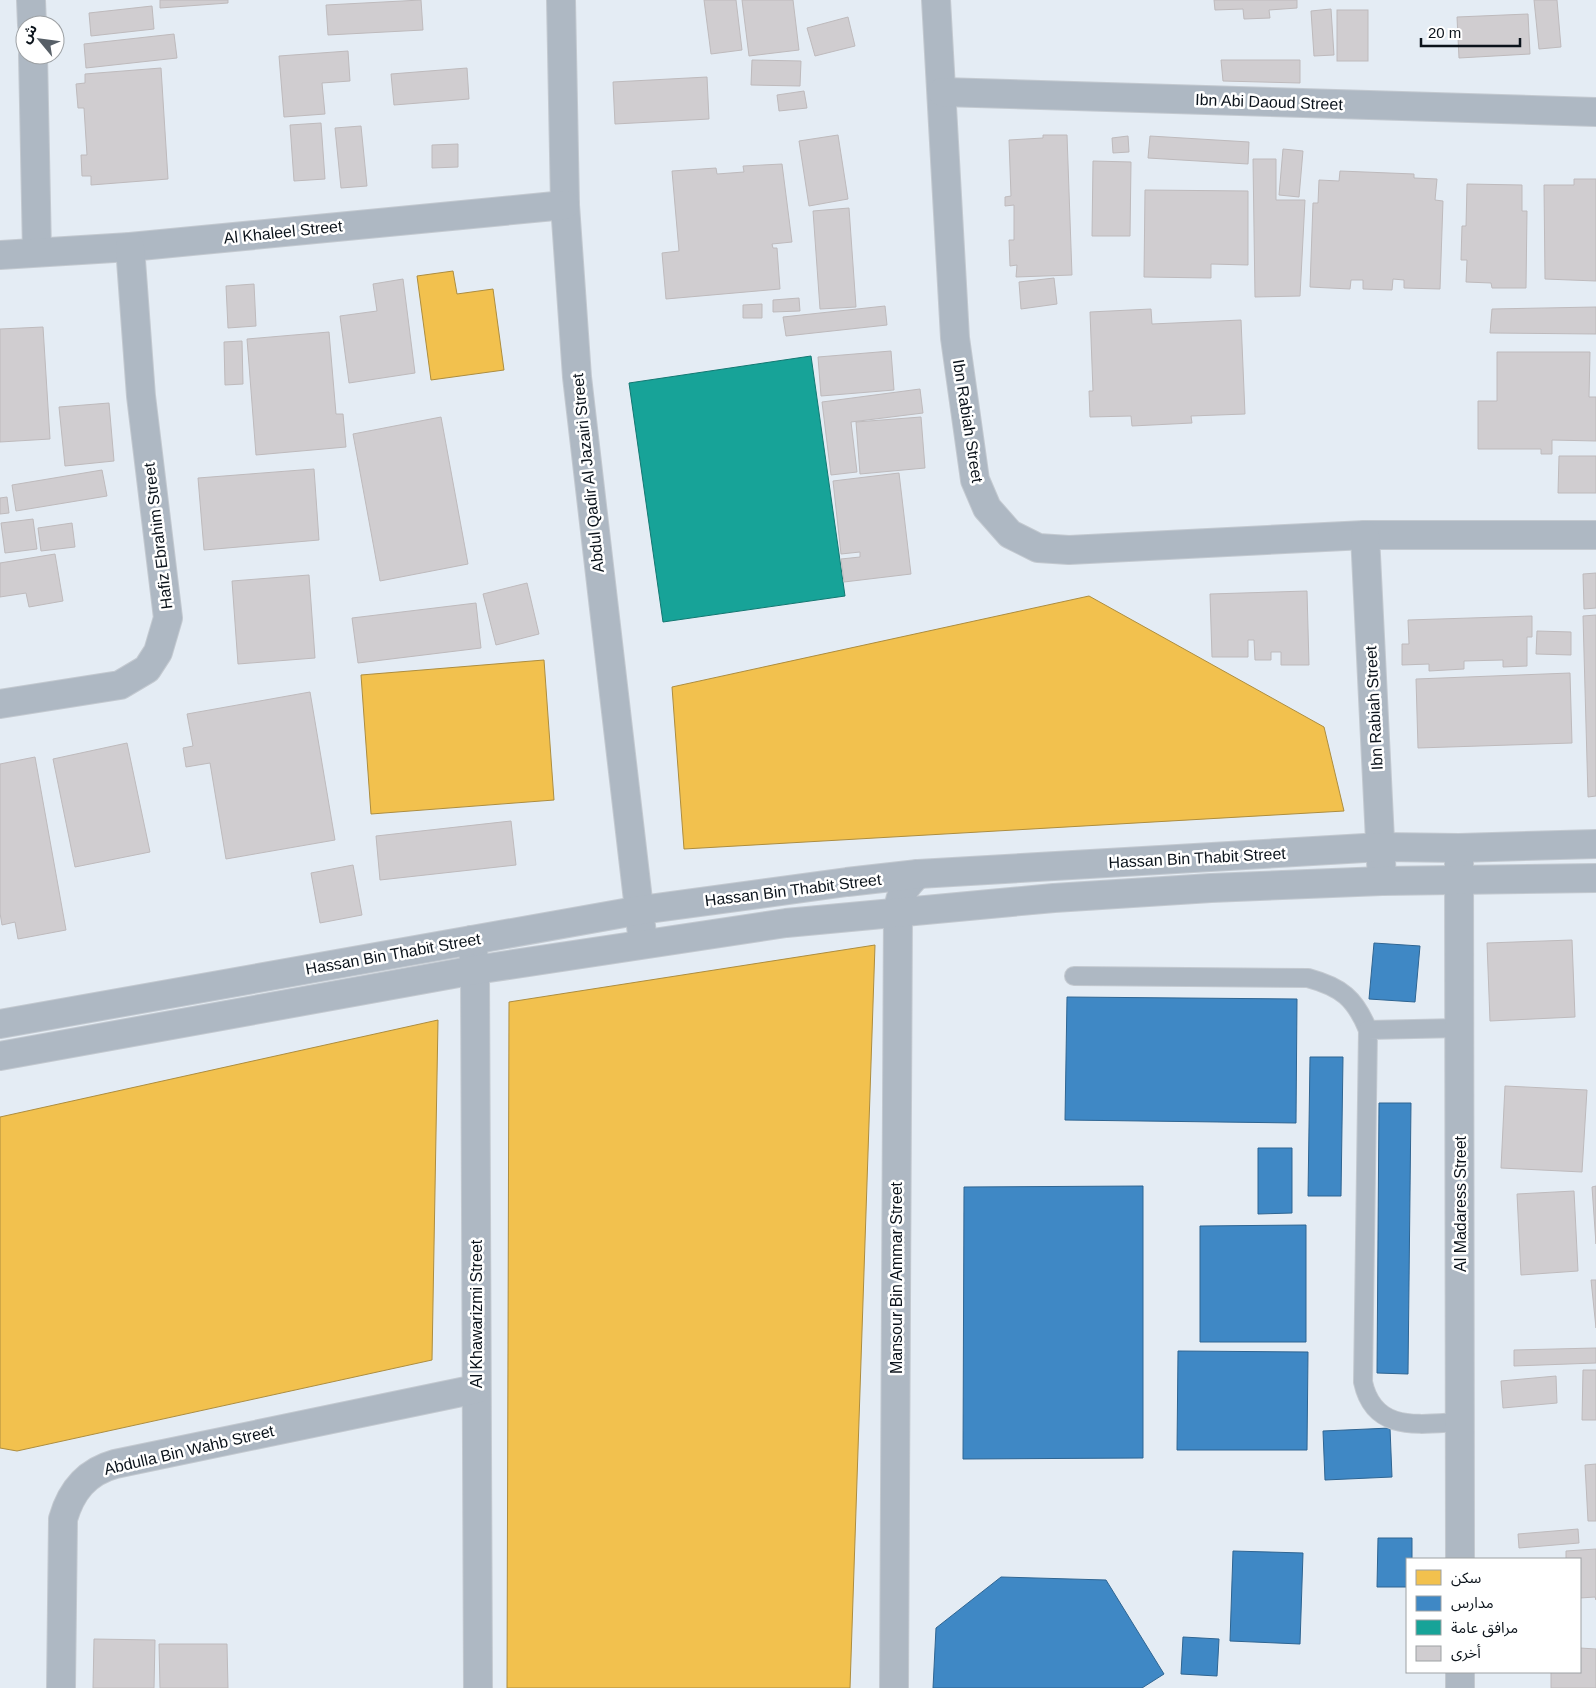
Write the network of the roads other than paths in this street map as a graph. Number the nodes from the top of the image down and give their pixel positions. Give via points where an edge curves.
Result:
1 (31, 0) edge
2 (561, 0) edge
3 (936, 0) edge
4 (32, 15) edge
5 (33, 65) edge
6 (942, 92) junction
7 (1596, 112) edge
8 (565, 204) junction
9 (130, 247) junction
10 (38, 252) junction
11 (0, 255) edge
12 (1365, 535) junction
13 (1596, 535) edge
14 (0, 704) edge
15 (1596, 844) edge
16 (1382, 847) junction
17 (1459, 848) junction
18 (918, 874) junction
19 (1596, 878) edge
20 (1382, 881) junction
21 (1459, 881) junction
22 (641, 910) junction
23 (898, 911) junction
24 (472, 940) junction
25 (644, 943) junction
26 (475, 970) junction
27 (1074, 976) dead end
28 (0, 1024) edge
29 (1460, 1028) junction
30 (1368, 1030) junction
31 (0, 1056) edge
32 (476, 1389) junction
33 (1460, 1422) junction
34 (1460, 1558) edge
35 (1460, 1673) edge
36 (61, 1688) edge
37 (478, 1688) edge
38 (894, 1688) edge
39 (1460, 1688) edge

1 - 4 street
2 - 8 street, Abdul Qadir Al Jazairi Street
3 - 6 street, Ibn Rabiah Street
5 - 10 street
6 - 7 street, Ibn Abi Daoud Street
6 - 12 street, Ibn Rabiah Street via 955,338 976,480 987,508 1010,534 1038,548 1069,550
8 - 9 street, Al Khaleel Street
8 - 22 street, Abdul Qadir Al Jazairi Street via 577,377
9 - 10 street, Al Khaleel Street
9 - 14 street, Hafiz Ebrahim Street via 141,396 168,618 158,652 147,669 120,685
10 - 11 street, Al Khaleel Street
12 - 13 street, Ibn Rabiah Street
12 - 16 street, Ibn Rabiah Street
15 - 17 street, Hassan Bin Thabit Street
16 - 17 street, Hassan Bin Thabit Street
16 - 18 street, Hassan Bin Thabit Street
16 - 20 street, Ibn Rabiah Street
17 - 21 street, Al Madaress Street
18 - 22 street, Hassan Bin Thabit Street
18 - 23 street, Mansour Bin Ammar Street via 907,884 900,897
19 - 21 street, Hassan Bin Thabit Street
20 - 21 street, Hassan Bin Thabit Street
20 - 23 street, Hassan Bin Thabit Street via 1064,897
21 - 29 street, Al Madaress Street
22 - 24 street, Hassan Bin Thabit Street
22 - 25 street, Abdul Qadir Al Jazairi Street
23 - 25 street, Hassan Bin Thabit Street
23 - 38 street, Mansour Bin Ammar Street
24 - 26 street, Al Khawarizmi Street
24 - 28 street, Hassan Bin Thabit Street
25 - 26 street, Hassan Bin Thabit Street
26 - 31 street, Hassan Bin Thabit Street
26 - 32 street, Al Khawarizmi Street
27 - 30 lane via 1308,978 1329,983 1347,995 1360,1011
29 - 30 lane
29 - 33 street, Al Madaress Street
30 - 33 lane via 1363,1382 1372,1406 1394,1421 1419,1424
32 - 36 street, Abdulla Bin Wahb Street via 115,1464 91,1474 68,1502 63,1519
32 - 37 street, Al Khawarizmi Street
33 - 34 street, Al Madaress Street
35 - 39 street

